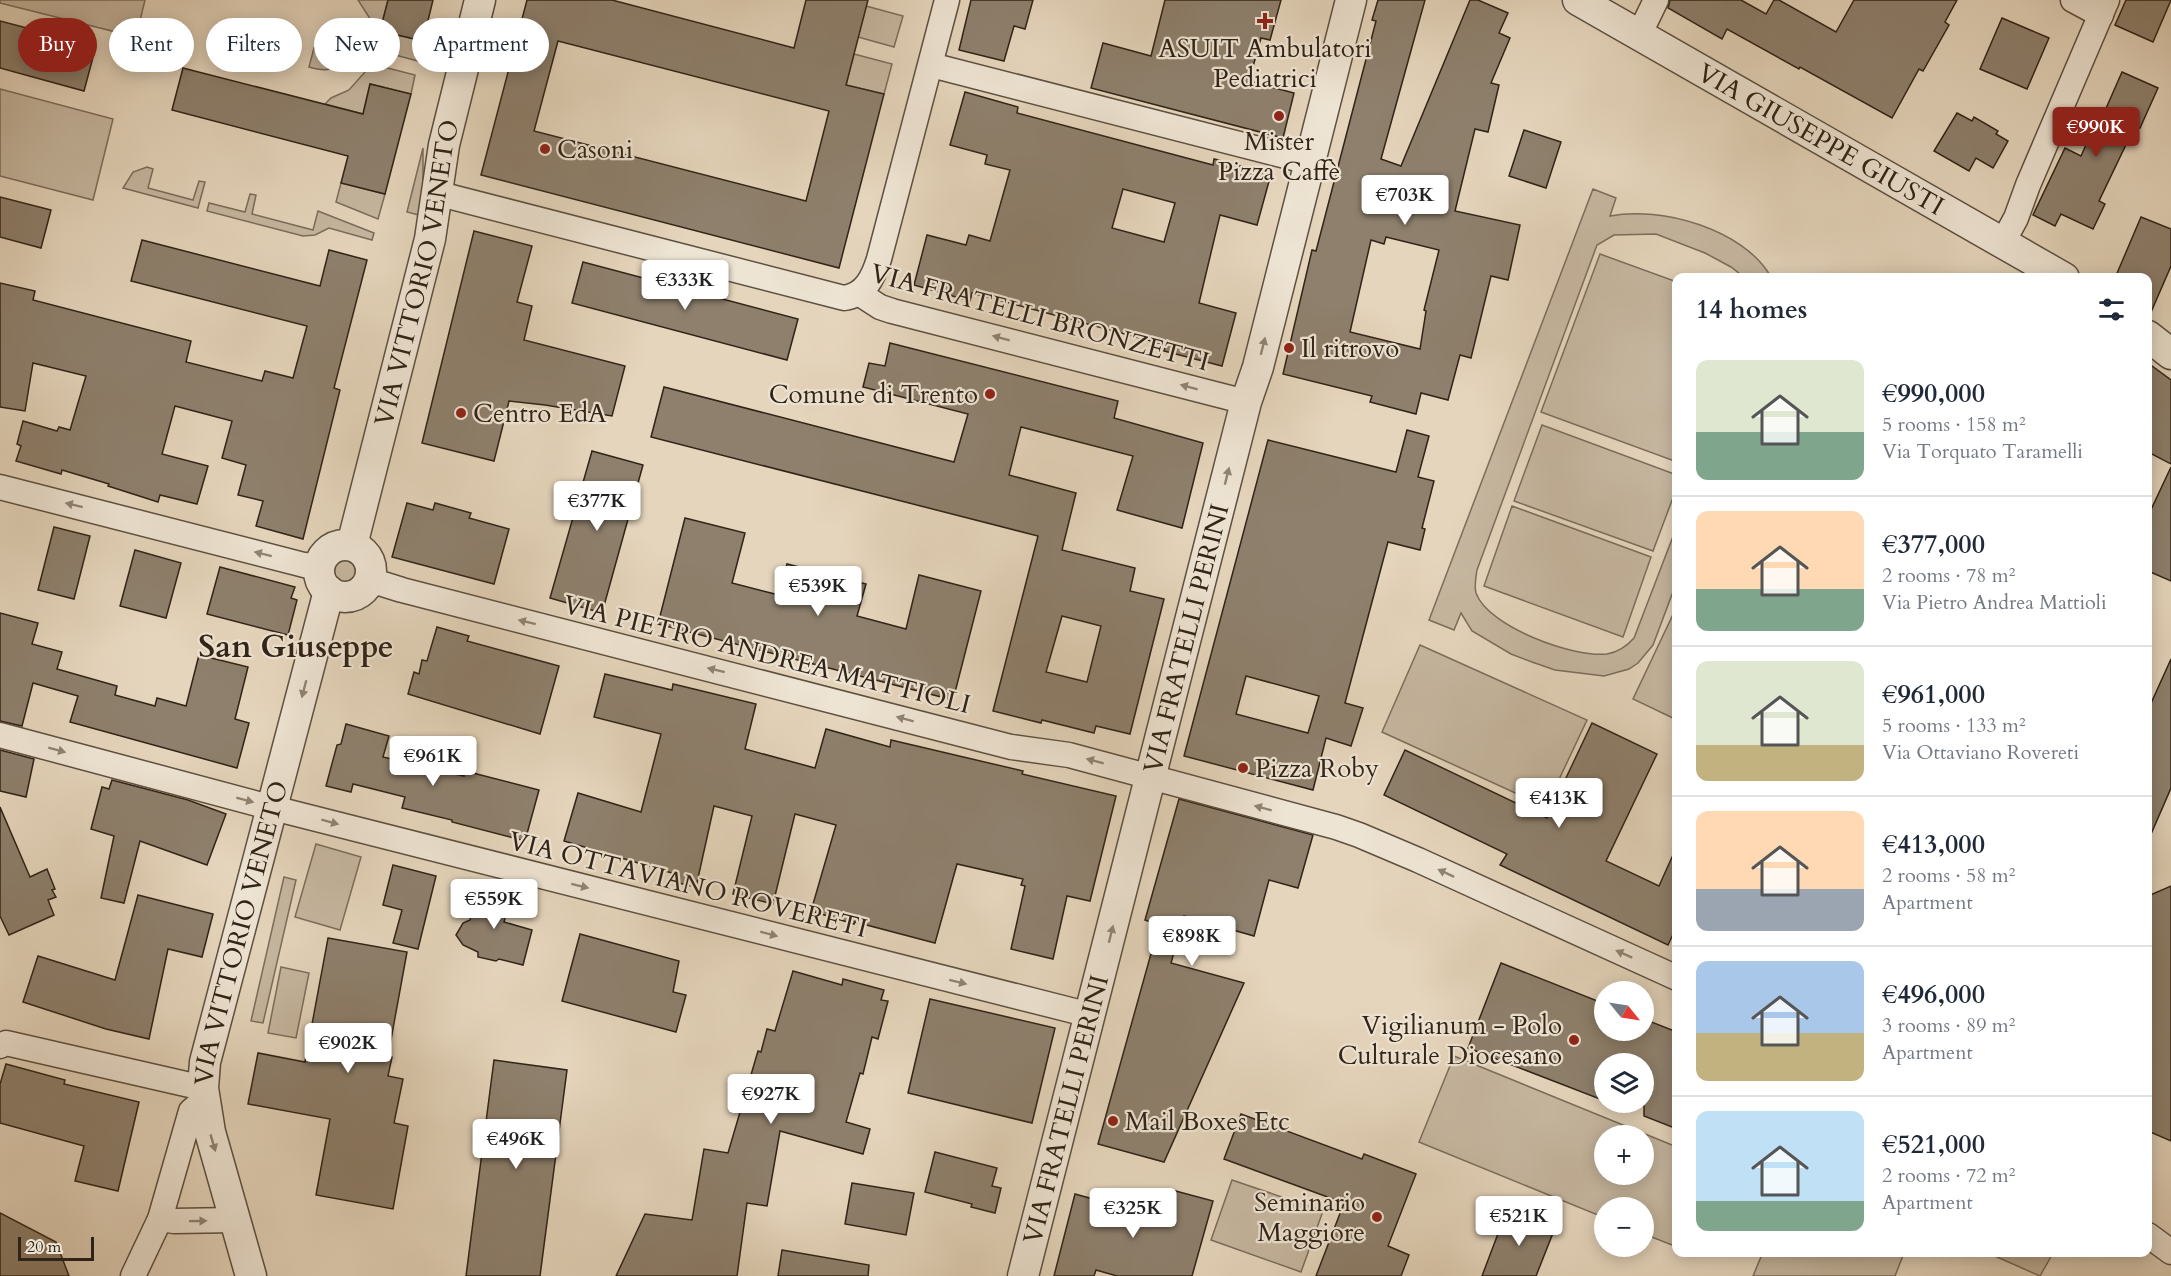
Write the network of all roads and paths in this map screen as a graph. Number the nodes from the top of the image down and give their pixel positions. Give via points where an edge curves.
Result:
1 (480, 0) edge
2 (947, 0) edge
3 (1351, 0) edge
4 (1578, 0) edge
5 (1656, 0) edge
6 (2073, 0) edge
7 (2104, 8) edge
8 (1639, 35) junction
9 (931, 65) junction
10 (1309, 162) junction
11 (436, 193) junction
12 (2003, 242) junction
13 (2056, 273) edge
14 (860, 294) junction
15 (2152, 339) edge
16 (2171, 354) edge
17 (1246, 402) junction
18 (0, 487) edge
19 (352, 545) junction
20 (324, 579) junction
21 (370, 580) junction
22 (0, 735) edge
23 (1151, 777) junction
24 (273, 808) junction
25 (1672, 976) edge
26 (1090, 1015) junction
27 (2, 1039) edge
28 (204, 1094) junction
29 (160, 1219) junction
30 (236, 1220) junction
31 (2152, 1238) edge
32 (2171, 1252) edge
33 (133, 1276) edge
34 (251, 1276) edge
35 (1023, 1276) edge

1 - 11 street, VIA VITTORIO VENETO
2 - 9 street
3 - 10 street, VIA FRATELLI PERINI
4 - 8 street, VIA GIUSEPPE GIUSTI
5 - 8 street
6 - 7 street
7 - 12 street
8 - 12 street, VIA GIUSEPPE GIUSTI
9 - 10 street
9 - 14 street via 879,259
17 -> 10 street, VIA FRATELLI PERINI
11 - 14 street, VIA FRATELLI BRONZETTI via 844,298
11 - 19 street, VIA VITTORIO VENETO via 430,239
12 - 13 street, VIA GIUSEPPE GIUSTI
17 -> 14 street, VIA FRATELLI BRONZETTI via 886,309
15 - 16 street
23 -> 17 street, VIA FRATELLI PERINI
20 -> 18 street via 304,565
19 - 20 street via 335,547 322,559
19 - 21 street via 366,555 372,571
20 - 21 street via 344,597 366,587
20 -> 24 street, VIA VITTORIO VENETO
23 -> 21 street, VIA PIETRO ANDREA MATTIOLI via 1069,755 1011,747
22 -> 24 street, VIA OTTAVIANO ROVERETI
25 -> 23 street, VIA PIETRO ANDREA MATTIOLI via 1359,835
26 -> 23 street, VIA FRATELLI PERINI
24 -> 26 street, VIA OTTAVIANO ROVERETI
24 - 28 street, VIA VITTORIO VENETO via 205,1062
26 - 35 street, VIA FRATELLI PERINI
27 - 28 street
28 - 29 street via 191,1111
28 -> 30 street, VIA VITTORIO VENETO via 210,1132
29 -> 30 street
29 - 33 street
30 - 34 street, VIA VITTORIO VENETO
31 - 32 street

